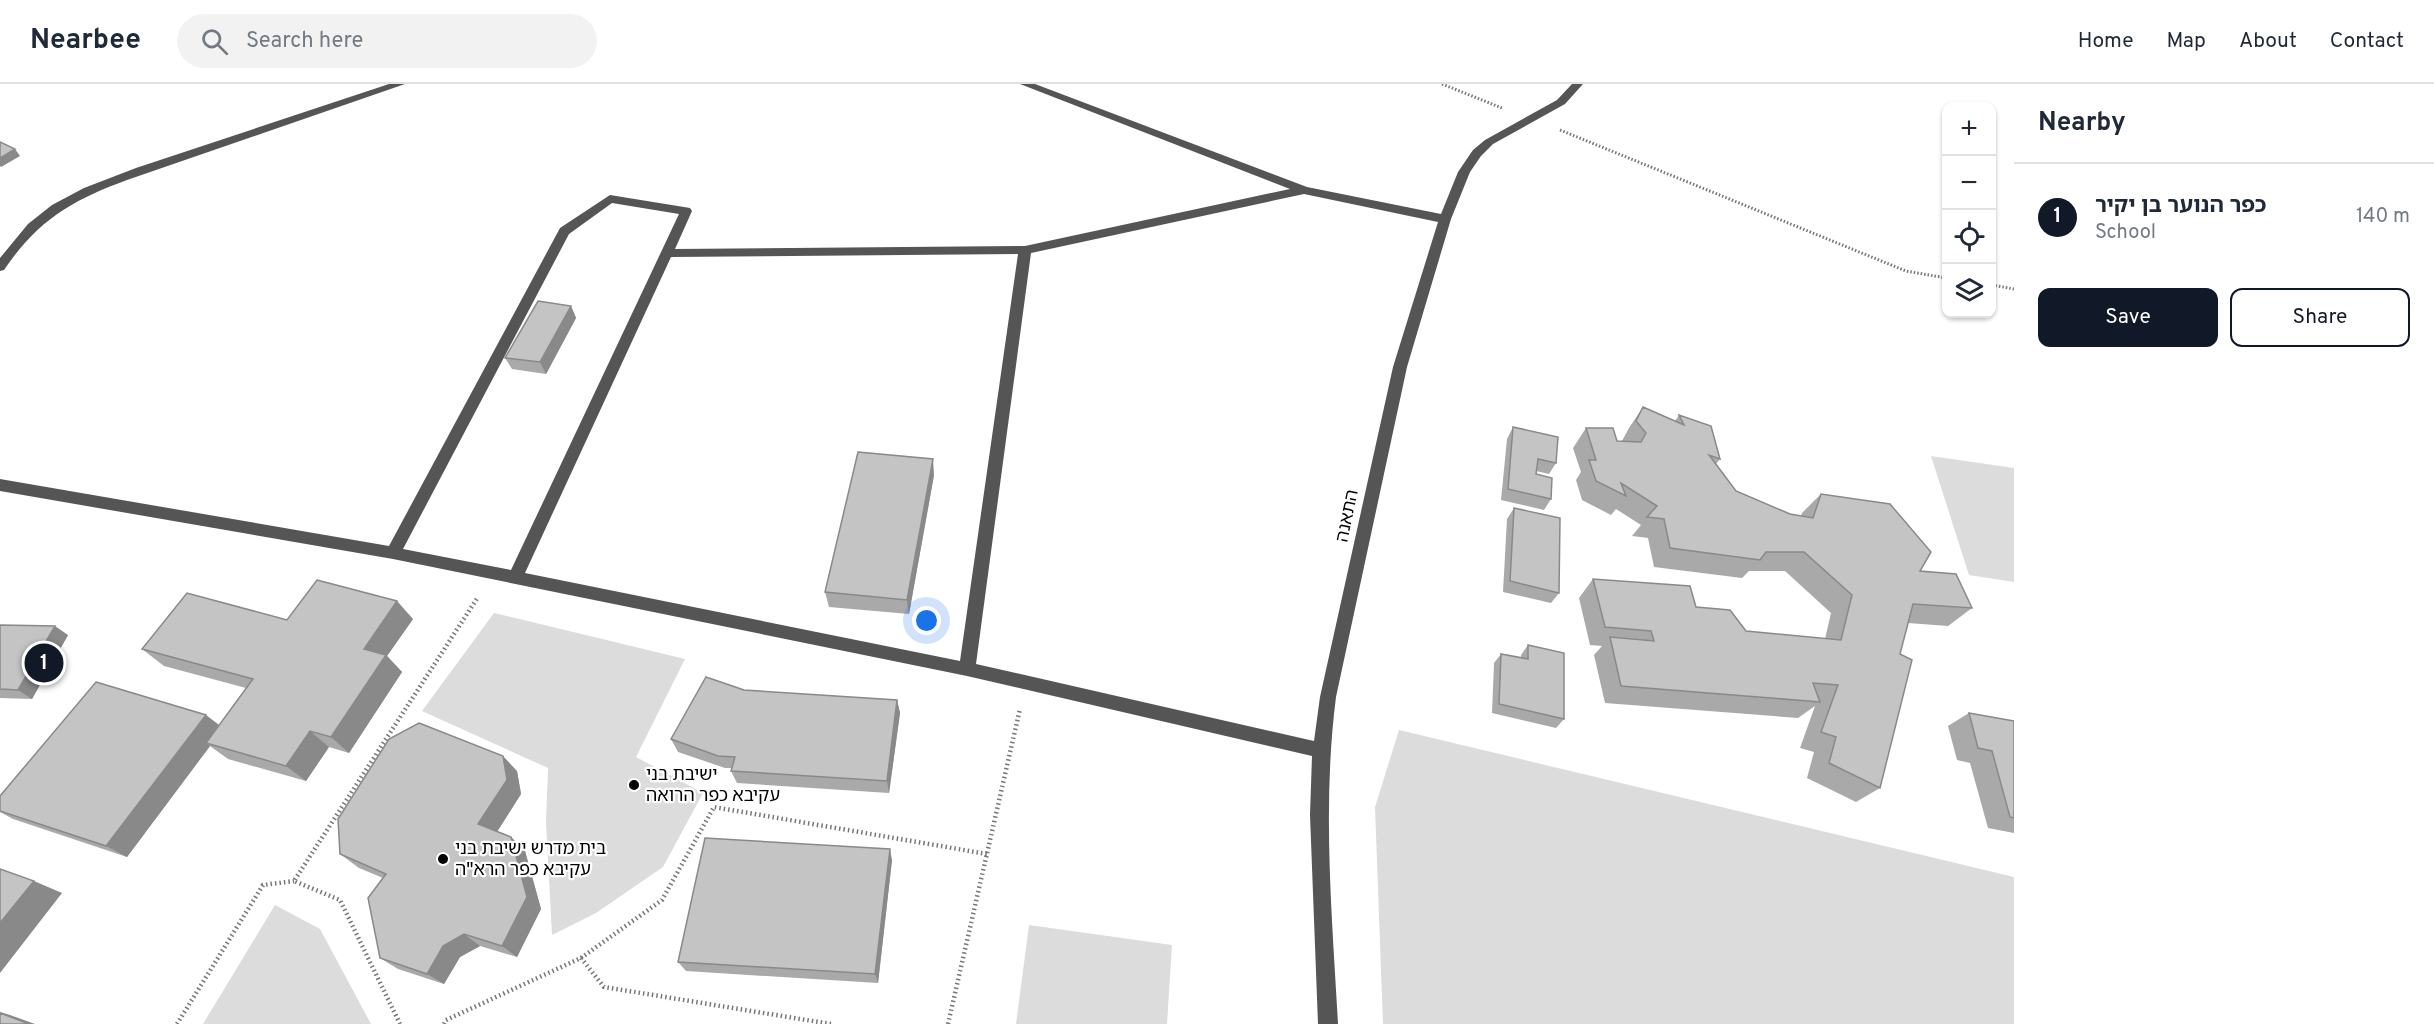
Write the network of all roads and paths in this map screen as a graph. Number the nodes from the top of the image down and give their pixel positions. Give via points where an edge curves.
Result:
1 (400, 84) edge
2 (1025, 84) edge
3 (1442, 84) edge
4 (1578, 84) edge
5 (1531, 119) junction
6 (1304, 190) junction
7 (1445, 219) junction
8 (1025, 250) junction
9 (666, 254) junction
10 (0, 267) edge
11 (1942, 277) edge
12 (1996, 286) edge
13 (2014, 289) edge
14 (0, 485) edge
15 (393, 553) junction
16 (493, 573) junction
17 (515, 578) junction
18 (967, 669) junction
19 (1026, 682) junction
20 (1321, 750) junction
21 (987, 854) junction
22 (294, 881) junction
23 (581, 958) junction
24 (177, 1024) edge
25 (400, 1024) edge
26 (444, 1024) edge
27 (831, 1024) edge
28 (948, 1024) edge
29 (1328, 1024) edge

1 - 10 street via 81,195 34,224
2 - 6 street
3 - 5 path
4 - 5 street, התאנה via 1561,102
5 - 7 street, התאנה via 1477,153 1464,172
5 - 11 path via 1906,271
6 - 7 street
6 - 8 street
7 - 20 street, התאנה via 1400,367 1328,697
8 - 9 street
8 - 18 street
9 - 15 street via 686,211 610,200 564,231
9 - 17 street
12 - 13 path
14 - 15 street
15 - 16 street
16 - 17 street
16 - 22 path
17 - 18 street
18 - 19 street
19 - 20 street
19 - 21 path
20 - 29 street, התאנה via 1319,816
21 - 23 path via 714,807 662,900
21 - 28 path
22 - 24 path via 263,885
22 - 25 path via 340,900
23 - 26 path
23 - 27 path via 604,987

